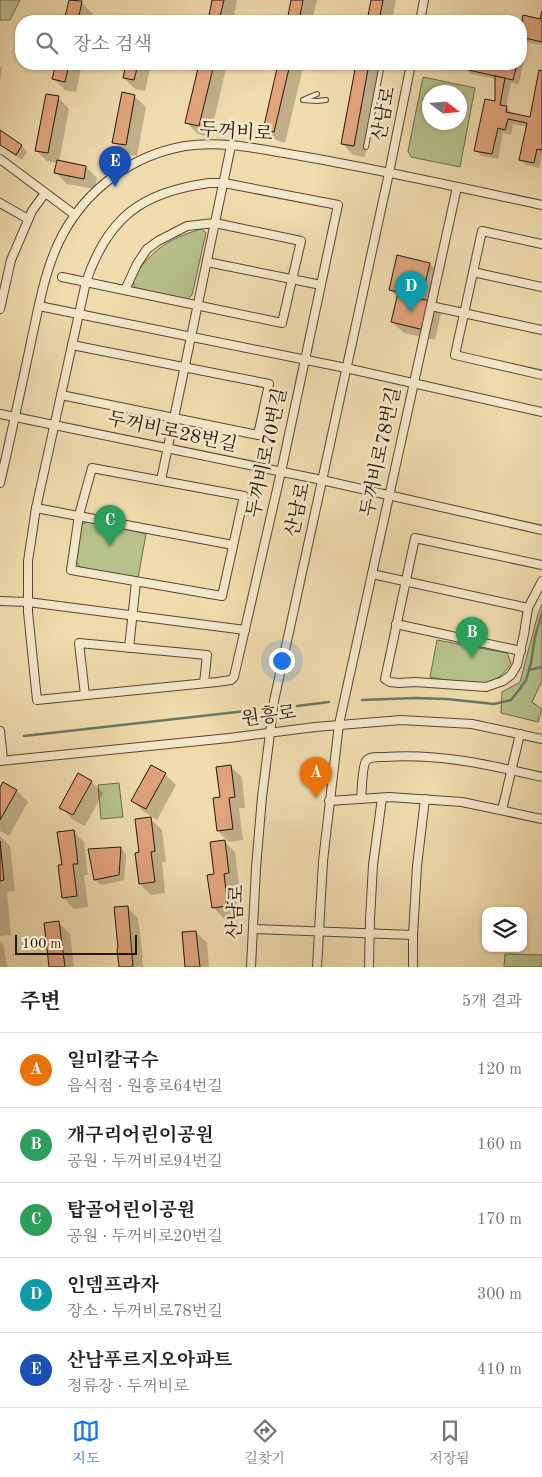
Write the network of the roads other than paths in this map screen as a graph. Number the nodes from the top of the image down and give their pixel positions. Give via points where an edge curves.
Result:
1 (424, 0) edge
2 (421, 15) edge
3 (381, 70) edge
4 (410, 70) edge
5 (317, 94) dead end
6 (326, 100) dead end
7 (231, 146) junction
8 (366, 147) dead end
9 (0, 159) edge
10 (389, 173) junction
11 (224, 183) junction
12 (457, 187) junction
13 (44, 193) junction
14 (0, 203) edge
15 (542, 206) edge
16 (75, 216) junction
17 (28, 219) junction
18 (215, 223) junction
19 (542, 244) edge
20 (207, 262) junction
21 (473, 272) junction
22 (62, 277) dead end
23 (292, 279) junction
24 (86, 282) junction
25 (321, 285) junction
26 (542, 287) edge
27 (125, 290) junction
28 (39, 306) junction
29 (198, 306) junction
30 (431, 306) junction
31 (0, 309) edge
32 (464, 313) junction
33 (78, 314) junction
34 (542, 330) edge
35 (192, 337) junction
36 (72, 345) junction
37 (305, 360) junction
38 (185, 368) junction
39 (346, 368) junction
40 (542, 375) edge
41 (414, 383) junction
42 (61, 395) junction
43 (542, 412) edge
44 (0, 414) edge
45 (15, 417) junction
46 (174, 418) junction
47 (54, 425) junction
48 (168, 449) junction
49 (281, 472) junction
50 (161, 480) junction
51 (322, 480) junction
52 (0, 483) edge
53 (389, 495) junction
54 (36, 508) junction
55 (79, 515) junction
56 (542, 530) edge
57 (233, 545) junction
58 (542, 565) edge
59 (372, 574) junction
60 (406, 581) junction
61 (542, 581) edge
62 (136, 582) junction
63 (0, 601) edge
64 (28, 602) junction
65 (528, 608) junction
66 (132, 615) junction
67 (396, 624) junction
68 (245, 630) junction
69 (129, 648) junction
70 (521, 651) junction
71 (204, 683) junction
72 (85, 695) junction
73 (339, 724) junction
74 (0, 731) edge
75 (269, 733) junction
76 (520, 734) junction
77 (542, 739) edge
78 (2, 760) edge
79 (511, 770) junction
80 (542, 777) edge
81 (382, 798) junction
82 (361, 799) junction
83 (425, 799) junction
84 (329, 801) junction
85 (502, 810) junction
86 (542, 819) edge
87 (252, 929) junction
88 (318, 931) junction
89 (369, 933) junction
90 (412, 935) junction
91 (251, 967) edge
92 (317, 967) edge
93 (369, 967) edge
94 (412, 967) edge

1 - 2 street
3 - 8 lane
4 - 10 street, 산남로
5 - 6 lane via 303,100
7 - 10 street, 두꺼비로
7 - 11 street
7 - 16 street, 두꺼비로 via 186,146 156,153 107,180
9 - 13 street
10 - 12 street, 두꺼비로
10 - 39 street, 산남로
11 - 18 street
11 - 24 street via 176,188 135,208 109,234
11 - 25 street, 두꺼비로70번길 via 338,205
12 - 15 street, 두꺼비로
12 - 30 street, 두꺼비로78번길
13 - 16 street
13 - 17 street
14 - 17 street
16 - 28 street, 두꺼비로 via 52,256
17 - 31 street via 11,260
18 - 20 street
18 - 23 street via 301,241
18 - 27 street via 187,226 147,249
19 - 21 street via 482,230
20 - 23 street
20 - 29 street
21 - 26 street
21 - 32 street
22 - 24 street
23 - 25 street
23 - 29 street via 282,323
24 - 27 street
24 - 33 street
25 - 37 street, 두꺼비로70번길
27 - 29 street
28 - 33 street
28 - 45 street, 두꺼비로
29 - 35 street
30 - 32 street
30 - 41 street, 두꺼비로78번길
32 - 34 street
32 - 40 street via 455,355
33 - 35 street
33 - 36 street
35 - 37 street
35 - 38 street
36 - 38 street
36 - 42 street
37 - 39 street
37 - 49 street, 두꺼비로70번길
38 - 46 street
38 - 46 street via 269,384 258,435
39 - 41 street
39 - 51 street, 산남로
41 - 43 street
41 - 53 street, 두꺼비로78번길
42 - 46 street
42 - 47 street
44 - 45 street, 두꺼비로28번길
45 - 47 street, 두꺼비로28번길
45 - 52 street, 두꺼비로
46 - 48 street
47 - 48 street, 두꺼비로28번길
47 - 54 street
48 - 49 street, 두꺼비로28번길
48 - 50 street
49 - 51 street, 두꺼비로28번길
49 - 68 street, 두꺼비로70번길
50 - 55 street via 92,468
50 - 57 street via 244,496
51 - 53 street, 두꺼비로28번길
51 - 75 street, 산남로
53 - 56 street, 두꺼비로28번길
53 - 59 street, 두꺼비로78번길
54 - 55 street
54 - 64 street via 28,561
55 - 57 street
55 - 62 street via 71,570
57 - 62 street via 222,596
58 - 60 street via 415,538
59 - 60 street
59 - 73 street, 두꺼비로78번길
60 - 65 street
60 - 67 street
61 - 65 street
62 - 66 street
63 - 64 street
64 - 66 street
64 - 72 street, 두꺼비로70번길 via 38,700
65 - 70 street
66 - 68 street
66 - 69 street
67 - 70 street
67 - 70 street via 385,679 390,682 486,687 511,675
68 - 71 street, 두꺼비로70번길 via 234,677
69 - 71 street via 207,655
69 - 72 street via 79,643
71 - 72 street, 두꺼비로70번길
73 - 75 street, 원흥로
73 - 76 street, 원흥로 via 442,721
73 - 84 street, 두꺼비로78번길
74 - 78 street
75 - 78 street, 원흥로
75 - 87 street, 산남로
76 - 77 street, 원흥로
76 - 79 street
79 - 80 street
79 - 82 street via 430,757 371,758 364,766
79 - 85 street
81 - 82 street
81 - 83 street
81 - 89 street via 373,865
82 - 84 street
83 - 85 street
83 - 90 street
84 - 88 street, 두꺼비로78번길
85 - 86 street
87 - 88 street
87 - 91 street, 산남로
88 - 89 street
88 - 92 street, 두꺼비로78번길
89 - 90 street
89 - 93 street
90 - 94 street

